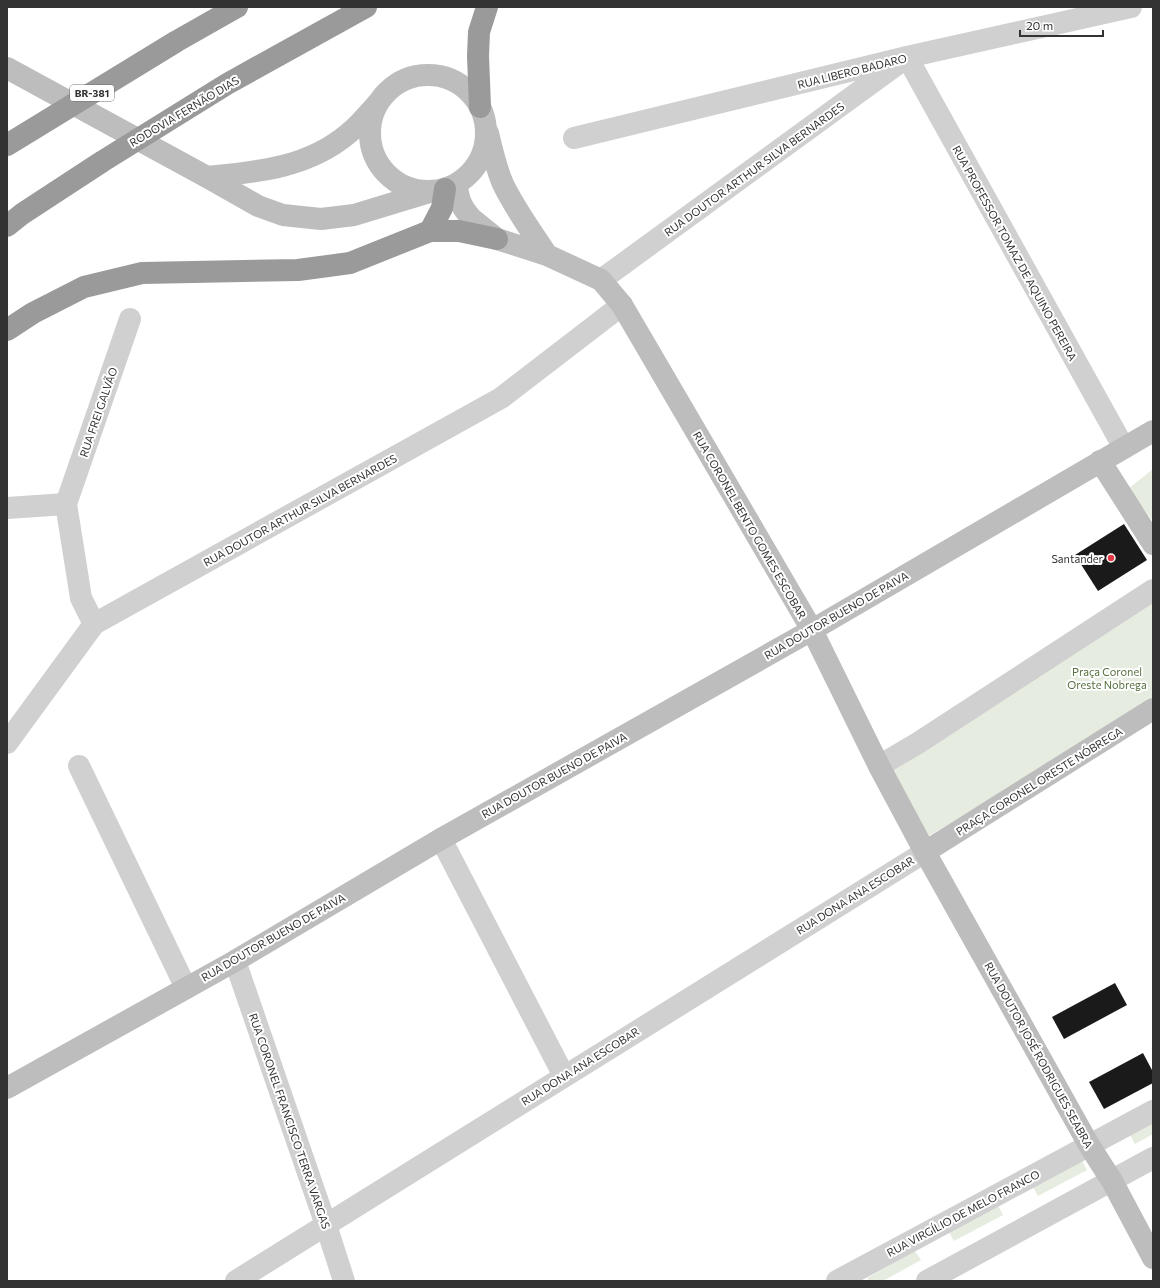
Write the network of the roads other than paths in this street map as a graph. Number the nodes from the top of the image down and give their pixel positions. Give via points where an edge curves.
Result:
1 (219, 7) edge
2 (237, 7) edge
3 (366, 7) edge
4 (487, 7) edge
5 (1131, 7) edge
6 (205, 24) junction
7 (907, 57) junction
8 (7, 68) edge
9 (380, 100) junction
10 (483, 116) junction
11 (574, 138) dead end
12 (7, 145) edge
13 (207, 177) junction
14 (444, 188) junction
15 (7, 226) edge
16 (430, 231) junction
17 (497, 239) junction
18 (547, 255) junction
19 (600, 280) junction
20 (622, 305) junction
21 (130, 319) dead end
22 (7, 330) edge
23 (1153, 431) edge
24 (1124, 448) junction
25 (1100, 461) junction
26 (66, 504) junction
27 (7, 508) edge
28 (1153, 544) edge
29 (1153, 590) edge
30 (94, 624) junction
31 (812, 630) junction
32 (1153, 709) edge
33 (7, 743) edge
34 (79, 766) dead end
35 (879, 766) junction
36 (441, 839) junction
37 (925, 852) junction
38 (235, 961) junction
39 (186, 988) junction
40 (564, 1076) junction
41 (7, 1088) edge
42 (1153, 1111) edge
43 (1089, 1145) junction
44 (1153, 1158) edge
45 (1112, 1181) junction
46 (326, 1225) junction
47 (1153, 1258) edge
48 (840, 1280) edge
49 (236, 1281) edge
50 (344, 1281) edge
51 (927, 1281) edge

1 - 6 highway
2 - 6 highway, BR-381
3 - 15 highway, RODOVIA FERNÃO DIAS via 227,84 103,160
4 - 10 highway via 479,32 478,56
5 - 7 street, RUA LIBERO BADARO
6 - 12 highway, BR-381
7 - 11 street, RUA LIBERO BADARO
7 - 19 street, RUA DOUTOR ARTHUR SILVA BERNARDES
7 - 24 street, RUA PROFESSOR TOMAZ DE AQUINO PEREIRA
8 - 13 main road
9 - 10 main road via 403,81 417,76 447,78 472,95
9 - 13 main road via 349,133 323,151 290,164 259,172
9 - 14 main road via 372,117 370,135 374,154 383,170 397,182 414,190
10 - 14 main road via 486,144 480,160 470,174
10 - 18 main road via 497,169 508,194
13 - 14 main road via 258,206 283,215 321,219 354,215
14 - 16 highway via 442,208
14 - 17 main road, RUA CORONEL BENTO GOMES ESCOBAR via 460,201 471,218
16 - 17 highway via 459,231
16 - 22 highway via 350,263 298,270 142,273 84,287 33,313
17 - 18 main road, RUA CORONEL BENTO GOMES ESCOBAR
18 - 19 main road, RUA CORONEL BENTO GOMES ESCOBAR
19 - 20 main road, RUA CORONEL BENTO GOMES ESCOBAR
20 - 30 street, RUA DOUTOR ARTHUR SILVA BERNARDES via 501,398
20 - 31 main road, RUA CORONEL BENTO GOMES ESCOBAR
21 - 26 street, RUA FREI GALVÃO
23 - 24 main road, RUA DOUTOR BUENO DE PAIVA
24 - 25 main road, RUA DOUTOR BUENO DE PAIVA
25 - 28 main road
25 - 31 main road, RUA DOUTOR BUENO DE PAIVA
26 - 27 street
26 - 30 street, RUA FREI GALVÃO via 81,598
29 - 35 street
30 - 33 street, RUA DOUTOR ARTHUR SILVA BERNARDES
31 - 35 main road, RUA CORONEL BENTO GOMES ESCOBAR
31 - 36 main road, RUA DOUTOR BUENO DE PAIVA
32 - 37 main road, PRAÇA CORONEL ORESTE NÓBREGA
34 - 39 street
35 - 37 main road, RUA CORONEL BENTO GOMES ESCOBAR
36 - 38 main road, RUA DOUTOR BUENO DE PAIVA
36 - 40 street
37 - 40 street, RUA DONA ANA ESCOBAR
37 - 43 main road, RUA DOUTOR JOSÉ RODRIGUES SEABRA
38 - 39 main road, RUA DOUTOR BUENO DE PAIVA
38 - 46 street, RUA CORONEL FRANCISCO TERRA VARGAS
39 - 41 main road, RUA DOUTOR BUENO DE PAIVA
40 - 46 street, RUA DONA ANA ESCOBAR
42 - 43 street, RUA VIRGÍLIO DE MELO FRANCO
43 - 45 main road, RUA DOUTOR JOSÉ RODRIGUES SEABRA
43 - 48 street, RUA VIRGÍLIO DE MELO FRANCO
44 - 45 street
45 - 47 main road, RUA DOUTOR JOSÉ RODRIGUES SEABRA
45 - 51 street
46 - 49 street, RUA DONA ANA ESCOBAR
46 - 50 street, RUA CORONEL FRANCISCO TERRA VARGAS

